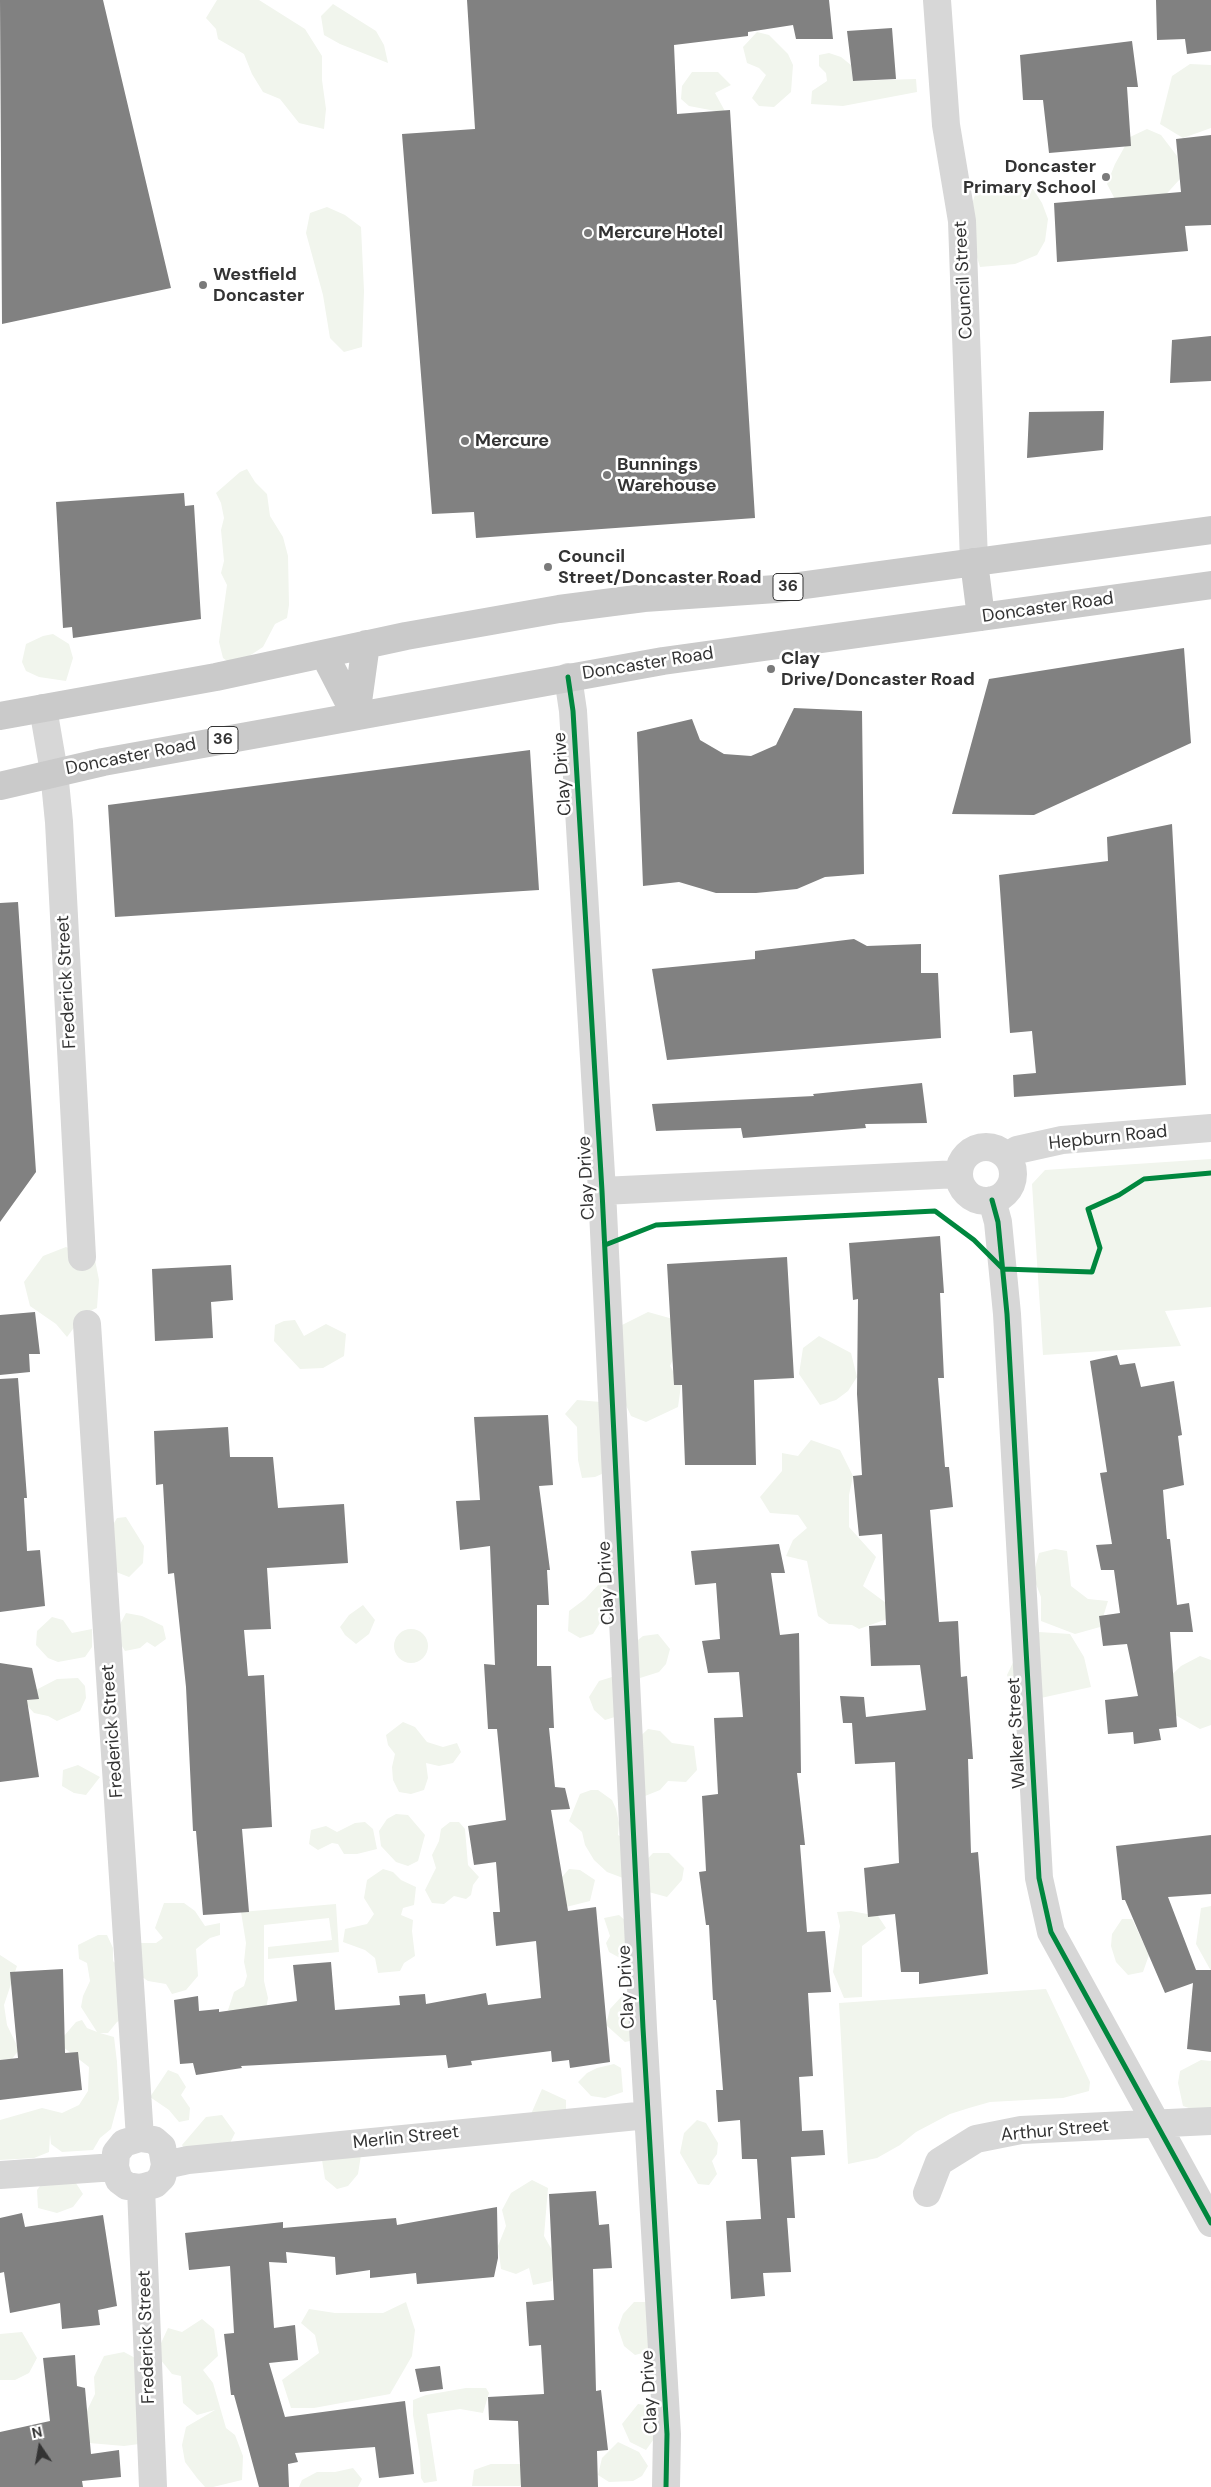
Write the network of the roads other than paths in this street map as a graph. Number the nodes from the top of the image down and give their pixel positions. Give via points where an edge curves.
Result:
1 (937, 0) edge
2 (1211, 530) edge
3 (974, 562) junction
4 (1211, 585) edge
5 (981, 617) junction
6 (366, 644) junction
7 (324, 654) junction
8 (568, 677) junction
9 (43, 708) junction
10 (0, 716) edge
11 (356, 716) junction
12 (54, 772) junction
13 (0, 786) edge
14 (1211, 1128) edge
15 (1007, 1156) junction
16 (959, 1174) junction
17 (602, 1191) junction
18 (992, 1200) junction
19 (82, 1257) dead end
20 (87, 1324) dead end
21 (648, 2114) junction
22 (1211, 2120) edge
23 (1156, 2123) junction
24 (140, 2138) junction
25 (165, 2165) junction
26 (115, 2167) junction
27 (0, 2175) edge
28 (141, 2188) junction
29 (927, 2194) dead end
30 (1211, 2223) edge
31 (153, 2487) edge
32 (666, 2487) edge

1 - 3 street, Council Street via 946,125 962,221
2 - 3 main road, 36
3 - 5 main road
3 - 6 main road, 36 via 776,589 635,599
4 - 5 main road, Doncaster Road / 36
5 - 8 main road, Doncaster Road / 36 via 768,645
6 - 7 main road, 36
6 - 11 main road
7 - 9 main road, 36
7 - 11 main road
8 - 11 main road, Doncaster Road / 36
8 - 17 street, Clay Drive
9 - 10 main road, 36
9 - 12 street, Frederick Street
11 - 12 main road, Doncaster Road / 36
12 - 13 main road, Doncaster Road / 36
12 - 19 street, Frederick Street
14 - 15 street, Hepburn Road via 1062,1140 1017,1150
15 - 16 street via 1000,1150 981,1147 965,1156
15 - 18 street via 1012,1182 1001,1197
16 - 17 street
16 - 18 street via 966,1192 973,1198
17 - 21 street, Clay Drive
18 - 23 street, Walker Street via 998,1222 1007,1314 1039,1878 1051,1932
20 - 24 street, Frederick Street
21 - 25 street, Merlin Street
21 - 32 street, Clay Drive via 667,2434
22 - 23 street, Arthur Street
23 - 29 street, Arthur Street via 1021,2130 976,2139 939,2162
23 - 30 street, Walker Street
24 - 25 street via 154,2140 162,2147
24 - 26 street via 124,2143 116,2153
25 - 28 street via 162,2177 155,2184
26 - 27 street
26 - 28 street via 119,2180 127,2186
28 - 31 street, Frederick Street

